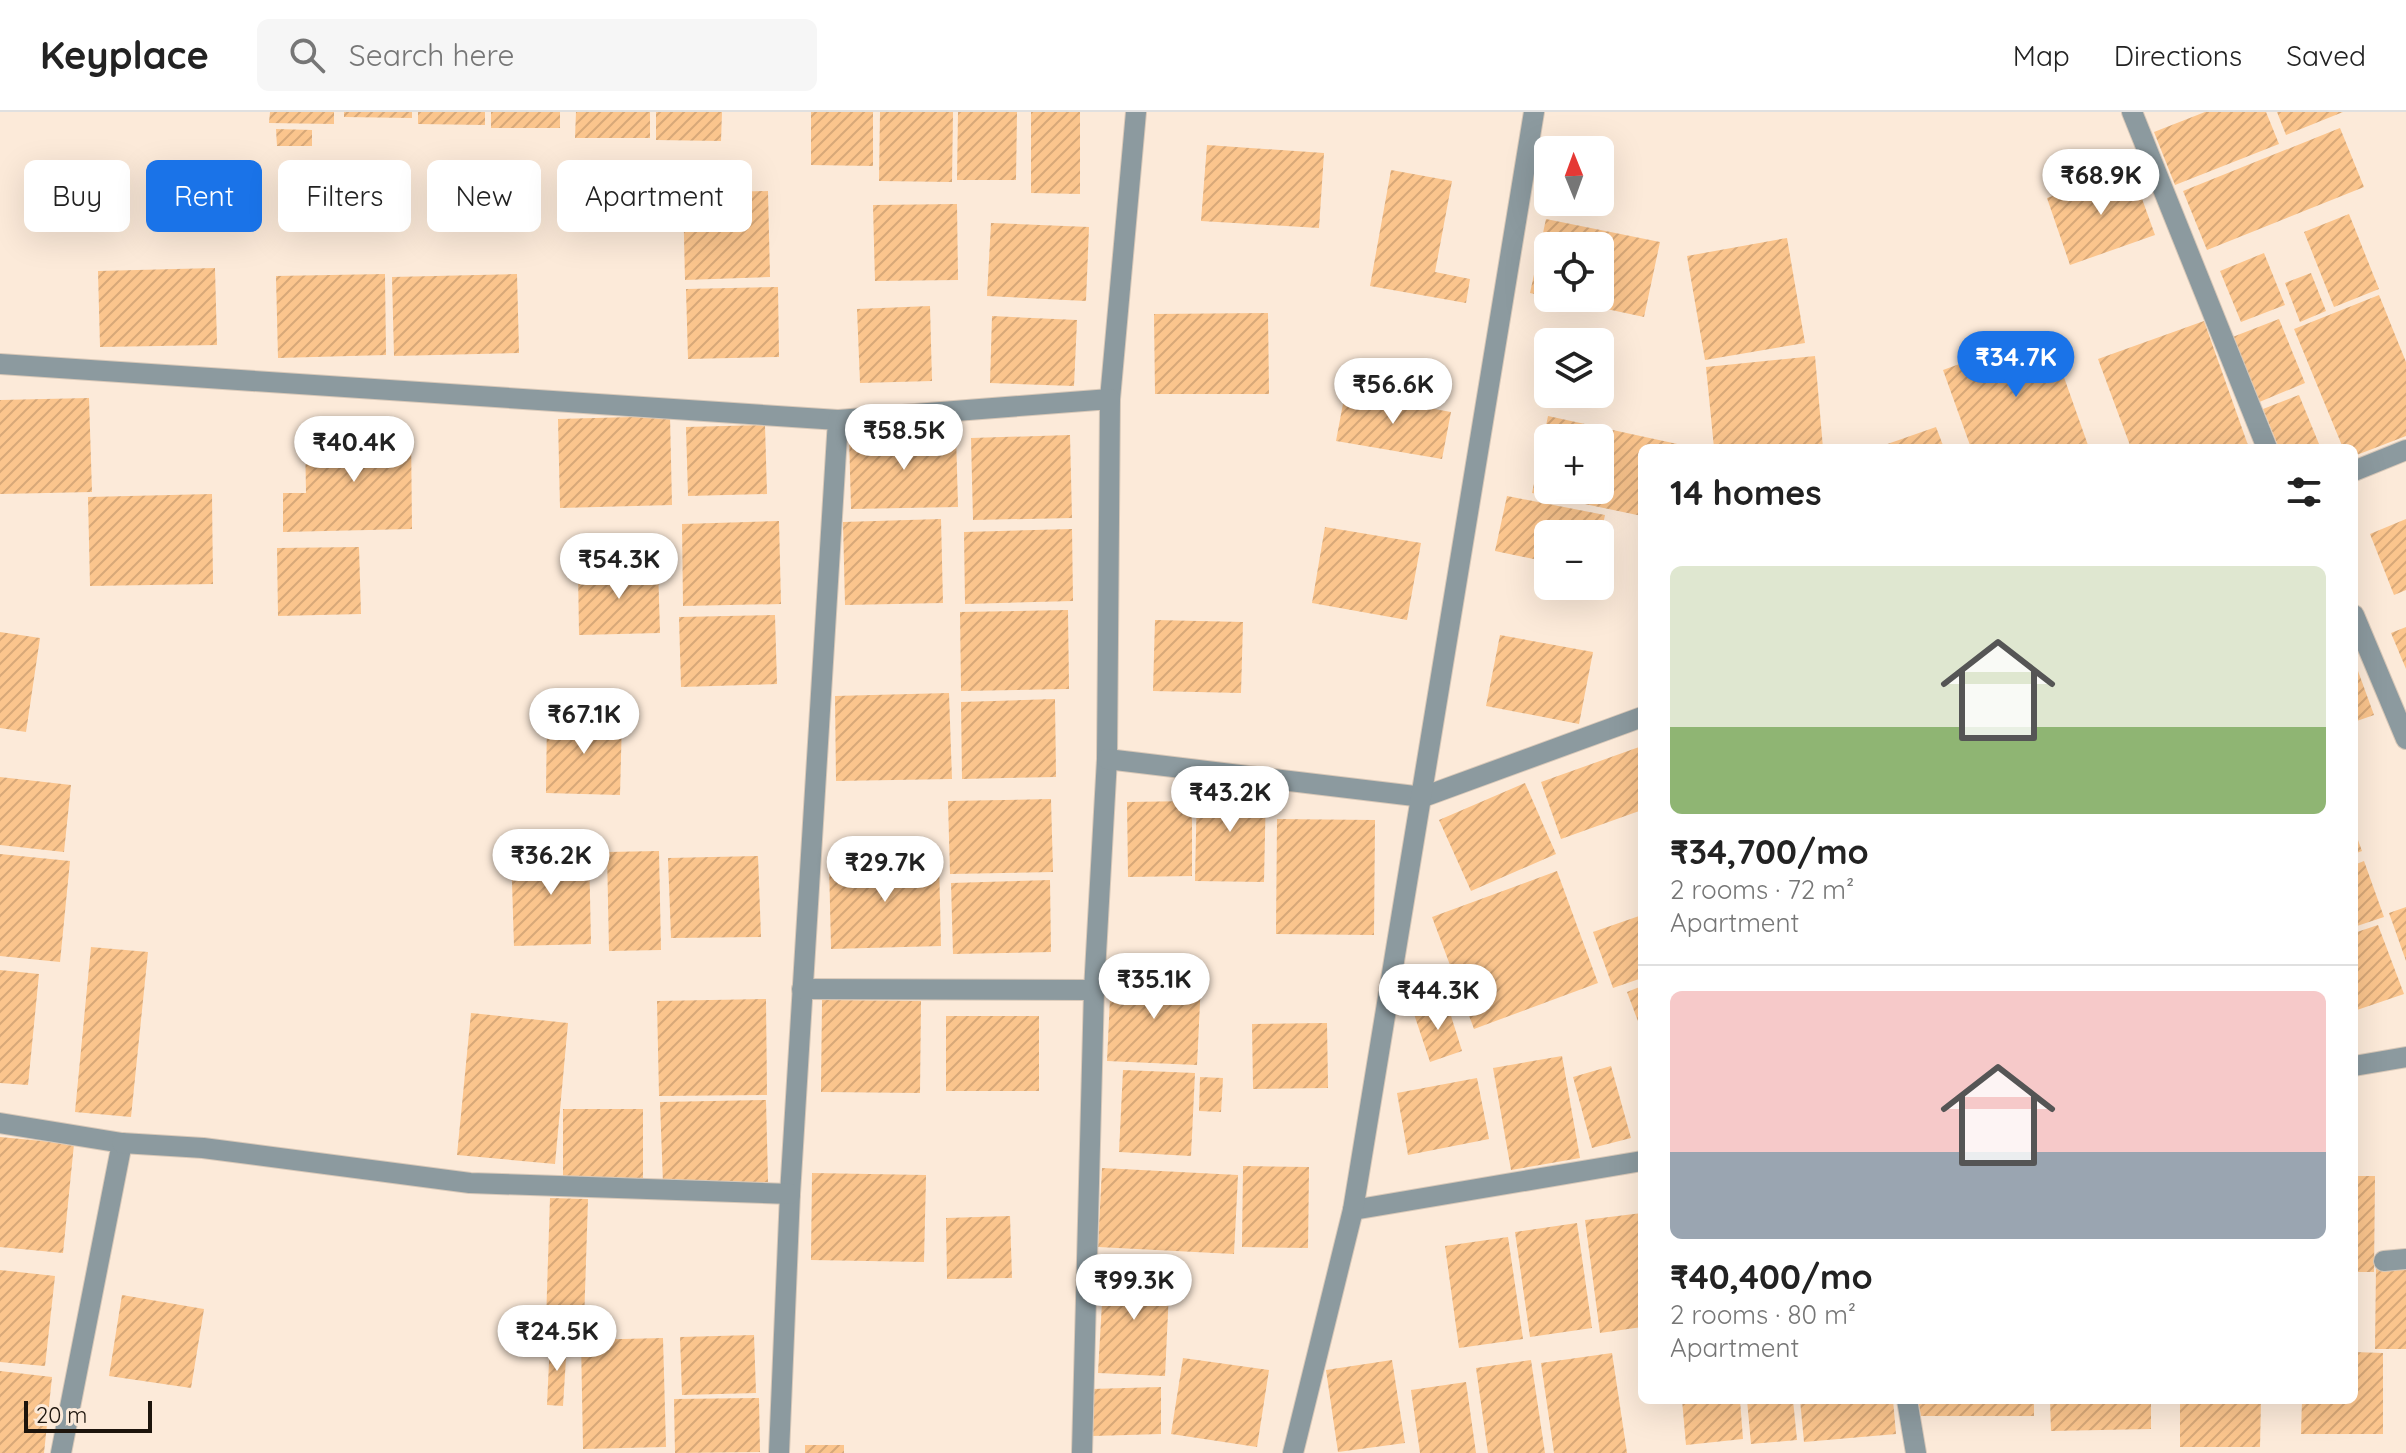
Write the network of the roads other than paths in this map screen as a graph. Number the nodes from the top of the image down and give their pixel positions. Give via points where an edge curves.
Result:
1 (1136, 112) edge
2 (1534, 112) edge
3 (2132, 112) edge
4 (0, 364) edge
5 (1110, 399) junction
6 (838, 420) junction
7 (2265, 444) edge
8 (2406, 450) edge
9 (2358, 469) edge
10 (2358, 625) edge
11 (1638, 718) edge
12 (2406, 739) edge
13 (1107, 759) junction
14 (1423, 797) junction
15 (802, 989) junction
16 (1094, 990) junction
17 (2406, 1057) edge
18 (2358, 1065) edge
19 (0, 1123) edge
20 (122, 1143) junction
21 (1638, 1162) edge
22 (790, 1194) junction
23 (1353, 1210) junction
24 (2406, 1259) edge
25 (2384, 1261) dead end
26 (1908, 1404) edge
27 (61, 1453) edge
28 (779, 1453) edge
29 (1082, 1453) edge
30 (1293, 1453) edge
31 (1916, 1453) edge

1 - 5 street
2 - 14 street
3 - 7 street
4 - 6 street
5 - 6 street
5 - 13 street
6 - 15 street
8 - 9 street
10 - 12 street
11 - 14 street
13 - 14 street
13 - 16 street
14 - 23 street
15 - 16 street
15 - 22 street
16 - 29 street
17 - 18 street
19 - 20 street
20 - 22 street via 203,1148 470,1183
20 - 27 street
21 - 23 street
22 - 28 street
23 - 30 street
24 - 25 street
26 - 31 street

